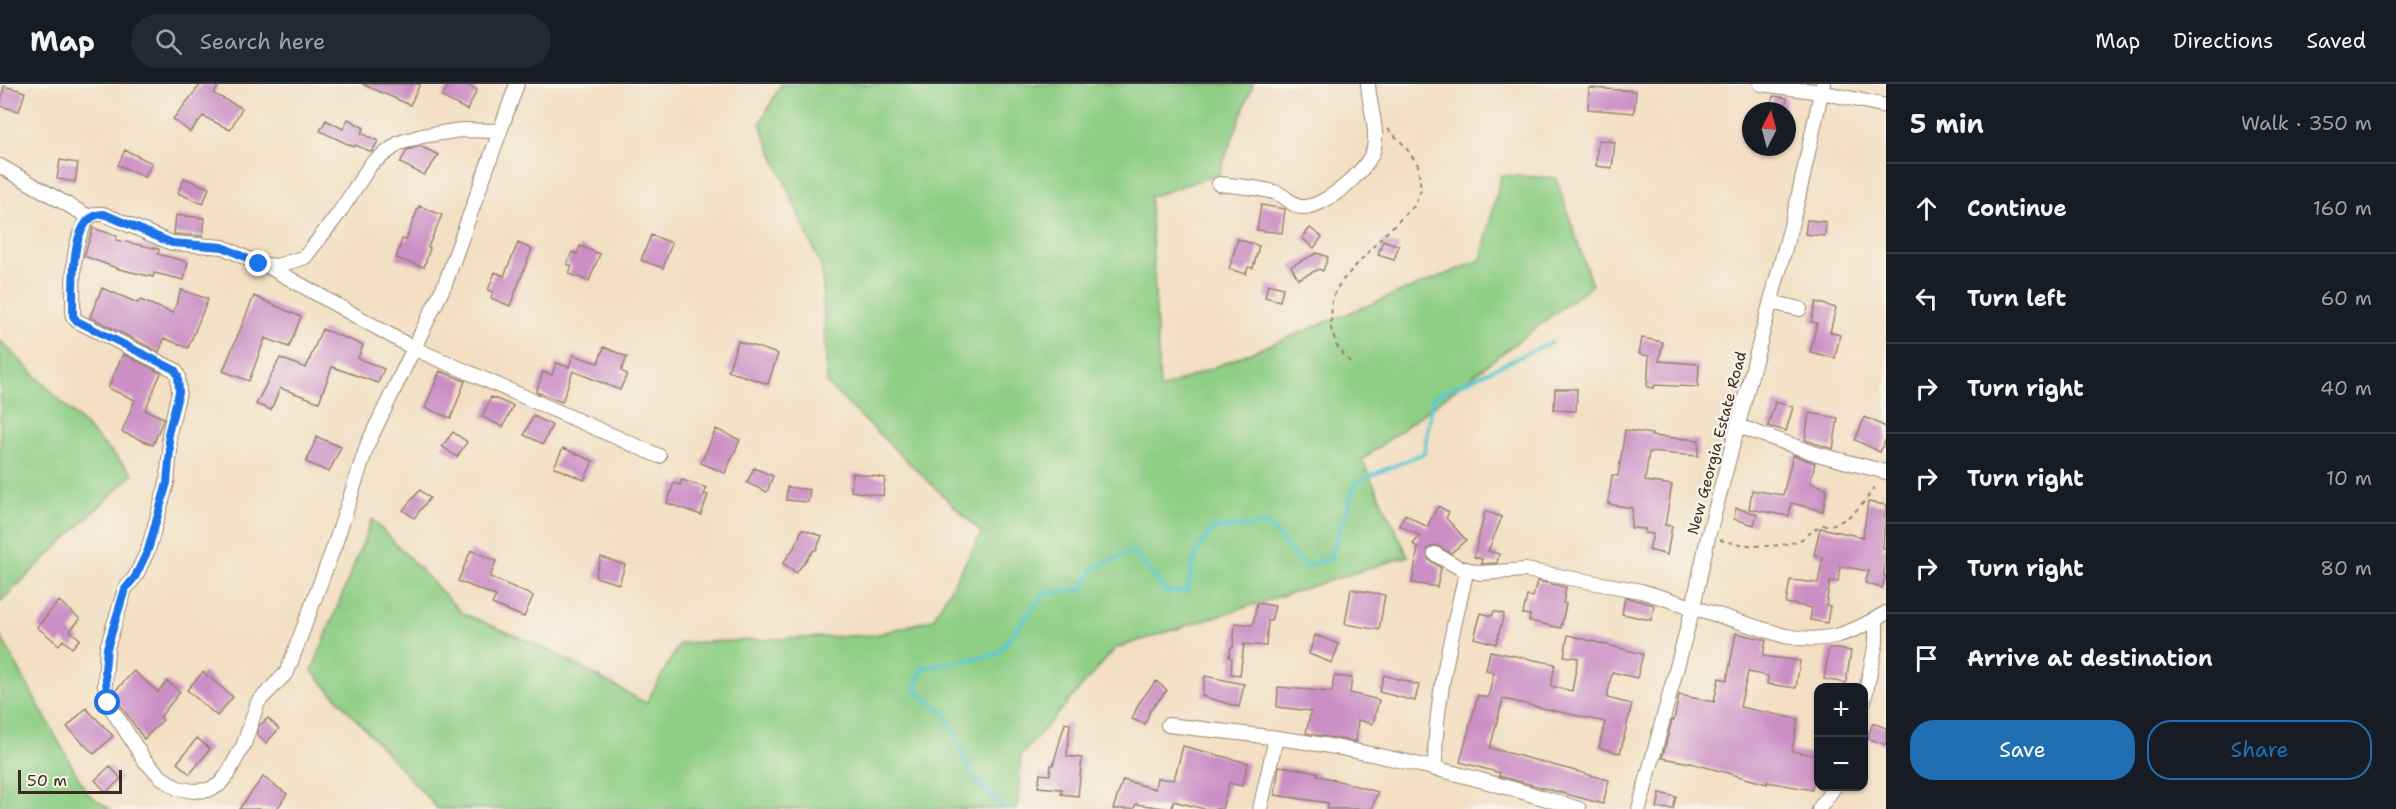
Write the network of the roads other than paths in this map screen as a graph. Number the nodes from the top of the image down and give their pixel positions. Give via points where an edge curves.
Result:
1 (517, 84) edge
2 (1368, 84) edge
3 (1761, 84) edge
4 (1822, 88) edge
5 (1886, 106) edge
6 (498, 131) junction
7 (0, 166) edge
8 (1219, 184) dead end
9 (89, 218) junction
10 (269, 267) junction
11 (1771, 302) junction
12 (1800, 309) dead end
13 (413, 348) junction
14 (1738, 426) junction
15 (659, 456) dead end
16 (1884, 471) edge
17 (1435, 554) dead end
18 (1467, 569) junction
19 (1693, 607) junction
20 (1881, 616) edge
21 (1867, 683) edge
22 (1168, 725) dead end
23 (1276, 738) junction
24 (1435, 769) junction
25 (1832, 791) edge
26 (1260, 809) edge
27 (1579, 809) edge
28 (1639, 809) edge
29 (1819, 809) edge

1 - 6 street
2 - 8 street via 1374,149 1341,190 1308,207 1299,207 1276,192
3 - 4 street
4 - 5 street
4 - 11 street, New Georgia Estate Road
6 - 10 street via 461,130 399,142 371,164 304,257
6 - 13 street via 445,284
7 - 9 street
9 - 10 street via 104,214 172,243 223,247
9 - 13 street via 80,230 75,257 73,316 175,370 178,376 162,504 148,550 125,589 107,648 105,670 108,703 113,712 145,760 177,788 208,790 219,784 244,744 258,702 287,672 368,443
10 - 13 street
11 - 12 street
11 - 14 street, New Georgia Estate Road
13 - 15 street
14 - 16 street via 1817,454
14 - 19 street, New Georgia Estate Road
17 - 18 street
18 - 19 street via 1481,573 1525,570 1557,575 1641,591
18 - 24 street via 1445,663
19 - 20 street via 1803,640 1842,634
19 - 28 street, New Georgia Estate Road
20 - 21 street
22 - 23 street
23 - 24 street via 1338,747
23 - 26 street
24 - 27 street
25 - 29 street

